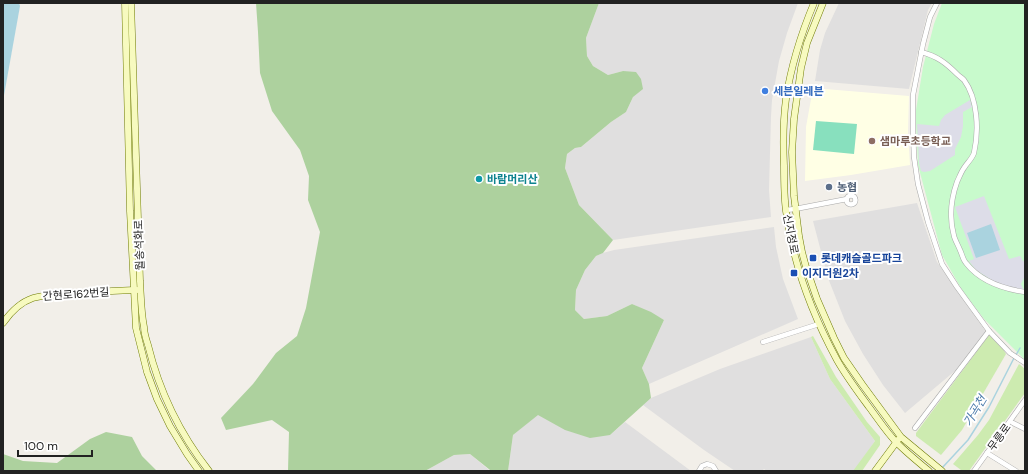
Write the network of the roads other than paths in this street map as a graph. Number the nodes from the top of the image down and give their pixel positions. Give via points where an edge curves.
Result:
1 (124, 3) edge
2 (132, 3) edge
3 (814, 3) edge
4 (823, 3) edge
5 (937, 3) edge
6 (921, 52) junction
7 (847, 199) dead end
8 (795, 209) junction
9 (786, 210) junction
10 (138, 290) junction
11 (1025, 292) edge
12 (827, 321) junction
13 (3, 323) edge
14 (819, 324) junction
15 (989, 331) junction
16 (763, 342) dead end
17 (1025, 363) edge
18 (1025, 400) edge
19 (1013, 422) dead end
20 (915, 428) dead end
21 (1025, 429) edge
22 (901, 437) junction
23 (896, 443) junction
24 (987, 453) junction
25 (200, 471) edge
26 (209, 471) edge
27 (699, 471) edge
28 (716, 471) edge
29 (875, 471) edge
30 (929, 471) edge
31 (942, 471) edge
32 (974, 471) edge
33 (1016, 471) edge

1 - 10 street, 월송석화로 via 130,211
2 - 10 street, 월송석화로
3 - 9 street, 신지정로 via 797,52 786,99 783,125
4 - 8 street, 신지정로 via 807,43 796,98 792,152
5 - 6 street via 930,17
6 - 11 street via 946,63 961,77 971,93 975,106 977,127 973,156 964,168 952,198 950,214 954,236 966,263 977,274 1001,286
6 - 15 street via 912,95 912,130 918,184 942,264
7 - 8 street
8 - 9 street
8 - 12 street, 신지정로 via 806,267
9 - 14 street, 신지정로 via 797,264
10 - 13 street, 간현로162번길 via 33,298 19,306
10 - 25 street, 월송석화로 via 136,328 147,372 170,426
10 - 26 street, 월송석화로 via 144,327 157,376 179,424
12 - 14 street
12 - 22 street, 신지정로 via 844,358
14 - 16 street
14 - 23 street, 신지정로 via 847,376
15 - 17 street
15 - 20 street
18 - 24 street, 무릉로
19 - 21 street
22 - 23 street
22 - 31 street, 신지정로
23 - 29 street
23 - 30 street, 신지정로
24 - 32 street, 무릉로
24 - 33 street, 무릉로
27 - 28 street via 707,464 713,466

